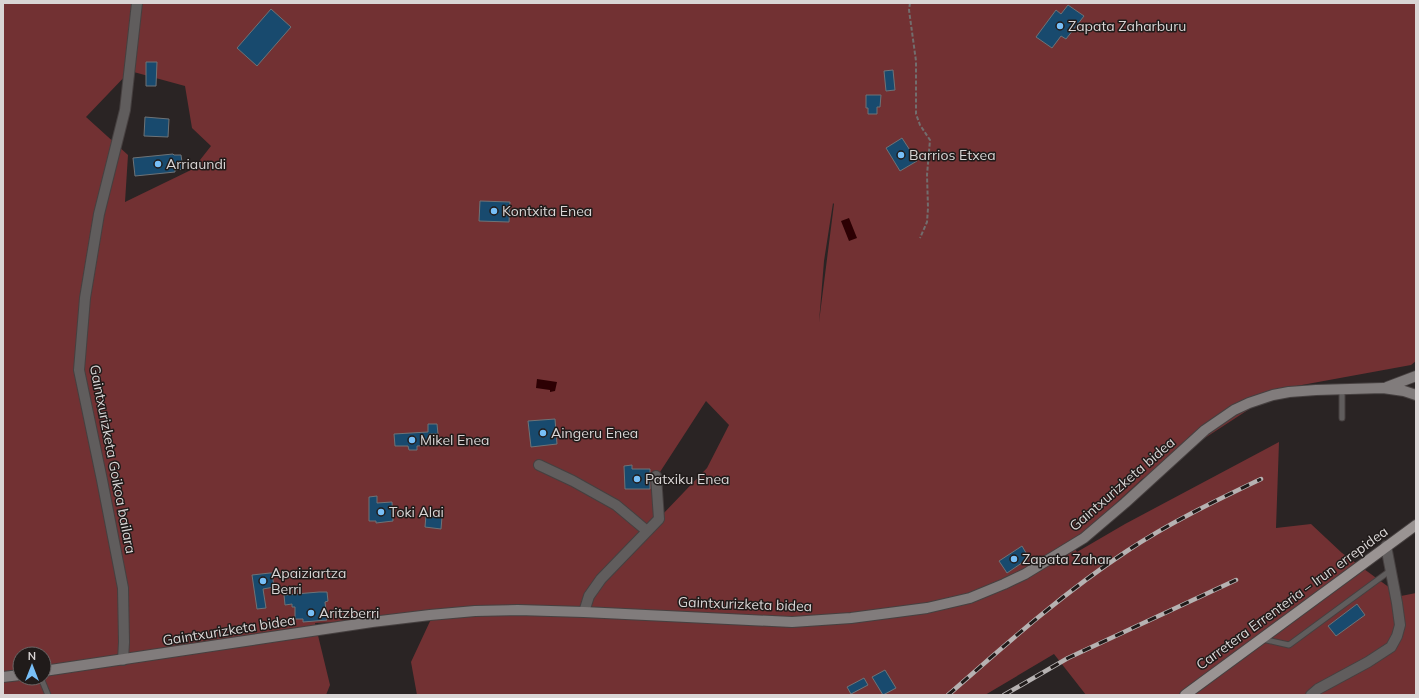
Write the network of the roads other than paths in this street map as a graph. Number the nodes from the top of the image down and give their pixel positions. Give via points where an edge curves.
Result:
1 (137, 3) edge
2 (1416, 376) edge
3 (1383, 388) junction
4 (1342, 389) junction
5 (1416, 395) edge
6 (1342, 418) dead end
7 (539, 464) dead end
8 (656, 476) dead end
9 (1416, 525) edge
10 (647, 531) junction
11 (1386, 546) junction
12 (1391, 570) junction
13 (584, 612) junction
14 (1261, 639) junction
15 (123, 660) junction
16 (52, 670) edge
17 (1185, 695) edge
18 (1311, 695) edge

1 - 15 street, Gaintxurizketa Goikoa bailara via 125,110 100,214 85,298 79,370 123,588
2 - 3 main road
3 - 4 main road, Gaintxurizketa bidea
3 - 5 main road
4 - 6 lane
4 - 13 main road, Gaintxurizketa bidea via 1284,393 1234,410 1205,430 1084,538 1025,574 970,598 927,608 850,618 792,622
7 - 10 street via 616,505
8 - 10 street via 659,518
9 - 11 main road, Carretera Errenteria – Irun errepidea
10 - 13 street via 601,579 589,596
11 - 12 street
11 - 14 main road, Carretera Errenteria – Irun errepidea
12 - 14 lane via 1289,645
12 - 18 street via 1400,625 1391,647
13 - 15 main road, Gaintxurizketa bidea via 518,610 430,615
14 - 17 main road, Carretera Errenteria – Irun errepidea
15 - 16 main road, Gaintxurizketa bidea

